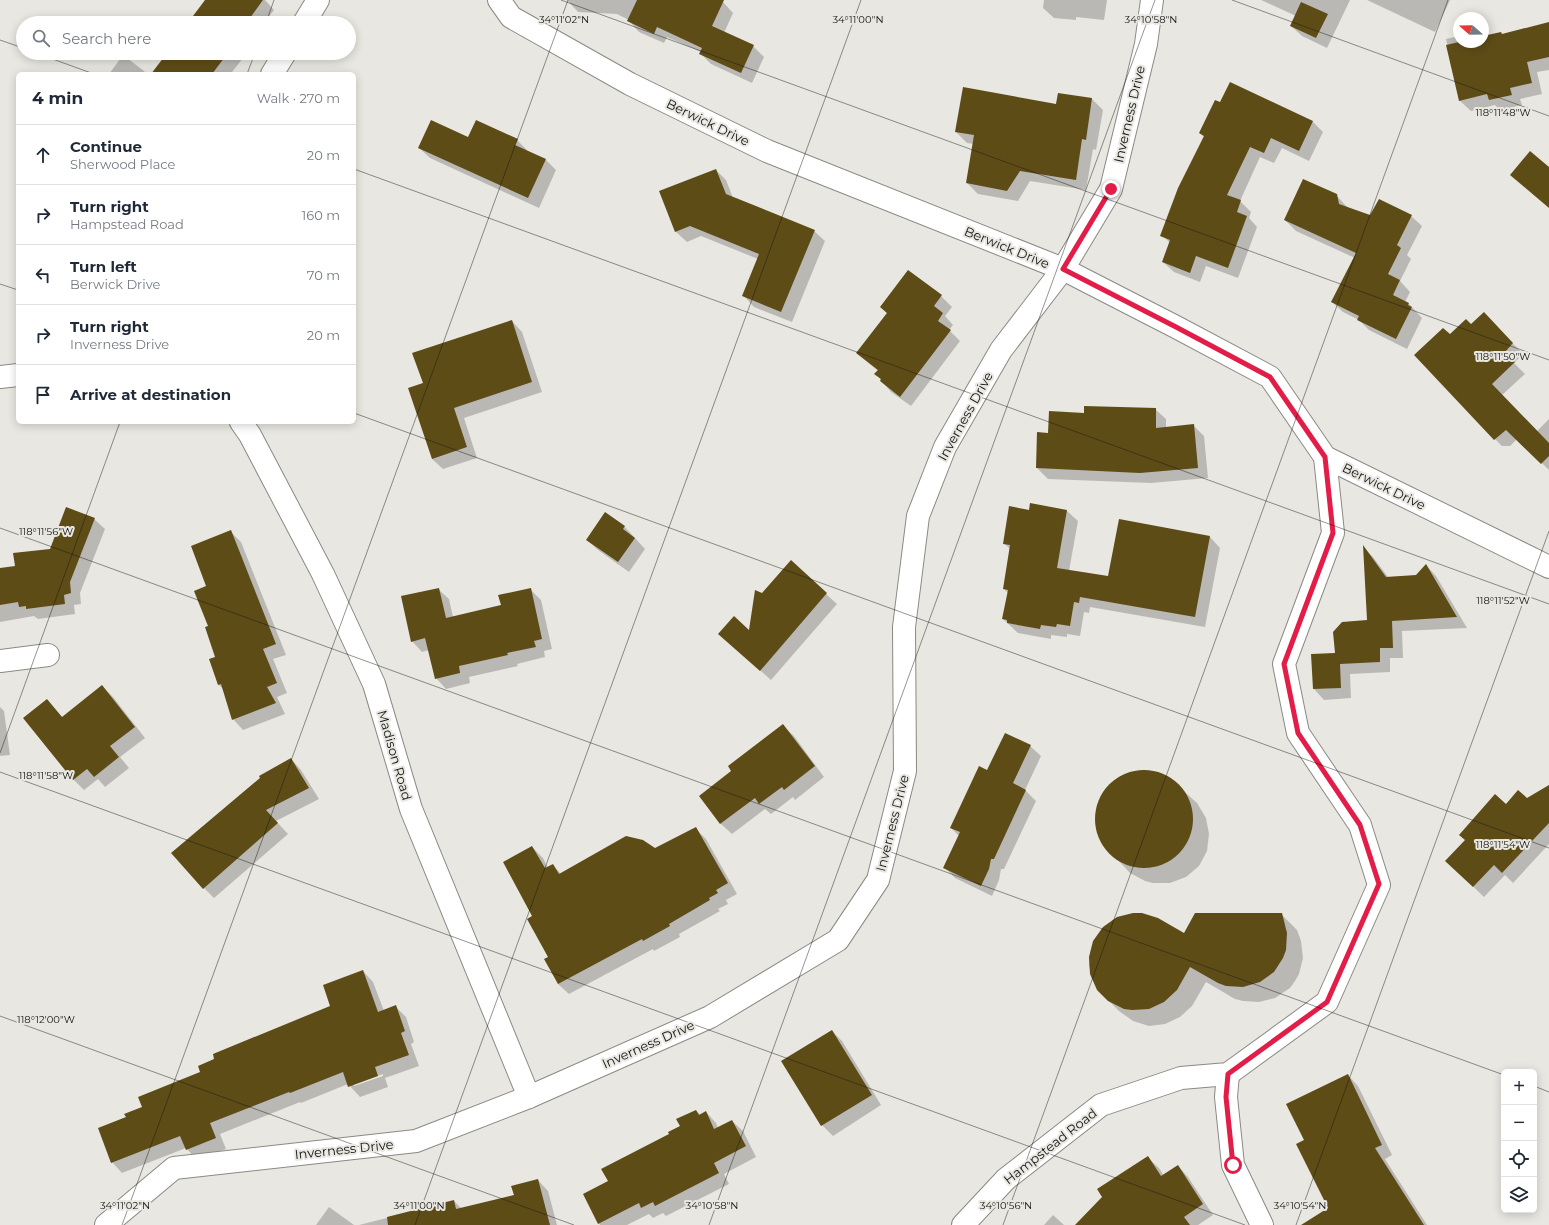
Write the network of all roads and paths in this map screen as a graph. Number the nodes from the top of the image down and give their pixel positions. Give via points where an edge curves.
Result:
1 (318, 0) edge
2 (499, 0) edge
3 (1152, 0) edge
4 (308, 16) edge
5 (281, 60) edge
6 (273, 72) edge
7 (1063, 269) junction
8 (16, 375) edge
9 (0, 377) edge
10 (242, 424) edge
11 (1325, 457) junction
12 (1549, 567) edge
13 (48, 655) dead end
14 (0, 661) edge
15 (1228, 1074) junction
16 (529, 1097) junction
17 (106, 1225) edge
18 (963, 1225) edge
19 (1262, 1225) edge

1 - 4 street
2 - 7 street, Berwick Drive via 511,17 630,84 767,151
3 - 7 street, Inverness Drive via 1146,44 1111,189
5 - 6 street
7 - 11 street, Berwick Drive via 1270,377
7 - 16 street, Inverness Drive via 1001,350 945,447 918,516 904,627 905,771 878,880 838,940 710,1017
8 - 9 street
10 - 16 street, Madison Road via 323,574 374,684 411,809
11 - 12 street, Berwick Drive
11 - 15 street via 1333,533 1284,664 1298,733 1360,825 1379,884 1327,1002
13 - 14 street
15 - 18 street, Hampstead Road via 1181,1078 1101,1105 1006,1179
15 - 19 street via 1226,1097 1233,1165
16 - 17 street, Inverness Drive via 416,1141 174,1168

